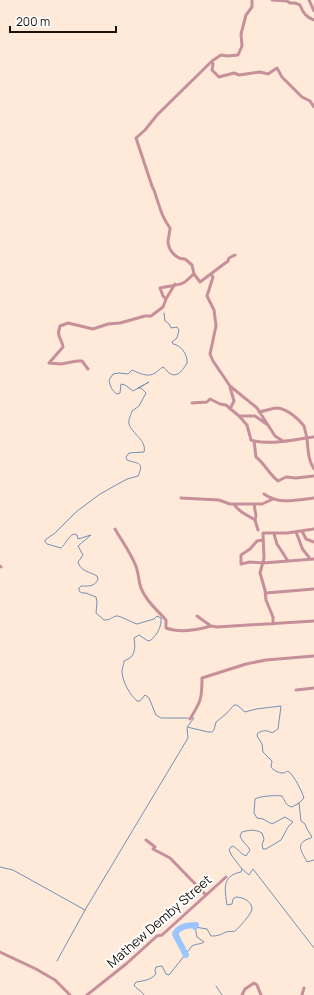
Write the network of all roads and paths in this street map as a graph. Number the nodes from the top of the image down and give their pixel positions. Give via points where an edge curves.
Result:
1 (252, 0) edge
2 (272, 0) edge
3 (309, 0) edge
4 (314, 11) edge
5 (314, 20) edge
6 (212, 61) junction
7 (314, 107) edge
8 (235, 255) dead end
9 (194, 274) junction
10 (211, 274) junction
11 (175, 284) junction
12 (166, 299) junction
13 (88, 369) dead end
14 (230, 386) junction
15 (192, 402) dead end
16 (230, 409) junction
17 (259, 412) junction
18 (239, 416) junction
19 (268, 425) junction
20 (314, 437) edge
21 (307, 438) junction
22 (254, 441) junction
23 (283, 441) junction
24 (314, 469) edge
25 (314, 476) edge
26 (264, 494) dead end
27 (181, 498) dead end
28 (314, 498) edge
29 (273, 500) junction
30 (234, 504) junction
31 (254, 504) junction
32 (255, 520) junction
33 (115, 529) dead end
34 (314, 529) edge
35 (258, 530) dead end
36 (302, 531) junction
37 (296, 532) junction
38 (274, 534) junction
39 (263, 540) junction
40 (314, 542) edge
41 (312, 559) edge
42 (288, 561) junction
43 (263, 564) junction
44 (314, 589) edge
45 (266, 593) junction
46 (197, 616) dead end
47 (314, 621) edge
48 (273, 624) junction
49 (211, 626) junction
50 (314, 656) edge
51 (314, 688) edge
52 (296, 690) dead end
53 (190, 719) dead end
54 (146, 840) dead end
55 (226, 877) dead end
56 (205, 894) junction
57 (0, 952) edge
58 (304, 988) dead end
59 (70, 995) edge
60 (86, 995) edge
61 (242, 995) edge
62 (261, 995) edge
63 (302, 995) edge

1 - 6 street via 252,7 246,15 241,34 242,46 238,55 221,55
2 - 5 street via 300,5 307,17
3 - 4 street
6 - 7 street via 212,70 219,76 234,73 268,74 277,68 282,77
6 - 9 street via 136,138 164,219 170,228 168,242 171,250 176,257 185,258 192,265
8 - 10 street
9 - 10 street via 200,282
9 - 11 street via 183,283
10 - 14 street via 214,277 207,296 214,310 216,326 210,354
11 - 12 street
11 - 12 street via 160,288
12 - 13 street via 163,307 151,316 93,329 68,323 60,326 59,337 63,347 49,363 61,364 77,360 82,361
14 - 16 street via 234,401
14 - 17 street
15 - 16 street via 207,402 210,398
16 - 18 street
17 - 19 street
17 - 21 street via 278,408 285,410 304,426
18 - 19 street via 255,416
18 - 22 street via 247,425 251,440
19 - 23 street via 275,436
20 - 21 street
21 - 23 street
21 - 24 street via 307,449
22 - 23 street
22 - 25 street via 256,457 278,481 286,477
26 - 29 street
27 - 30 street via 219,500
28 - 29 street
29 - 31 street
30 - 31 street
30 - 32 street via 242,514
31 - 32 street
32 - 35 street
33 - 49 street via 130,552 139,573 141,588 152,606 166,620 166,628 191,630
34 - 36 street
36 - 37 street
36 - 40 street via 306,539
37 - 38 street
37 - 41 street via 303,549
38 - 39 street via 263,533
38 - 42 street
39 - 43 street
39 - 43 street via 257,541 241,555 241,564
41 - 42 street
42 - 43 street
43 - 45 street via 260,573
44 - 45 street
45 - 48 street
46 - 49 street
47 - 48 street
48 - 49 street via 224,628
50 - 53 street via 266,660 202,678 200,704
51 - 52 street
54 - 56 street via 155,847 153,849 170,858
55 - 56 street, Mathew Demby Street
56 - 60 street, Mathew Demby Street via 162,935 157,936
57 - 59 street via 55,980
58 - 63 street
61 - 62 street via 245,989 254,983

